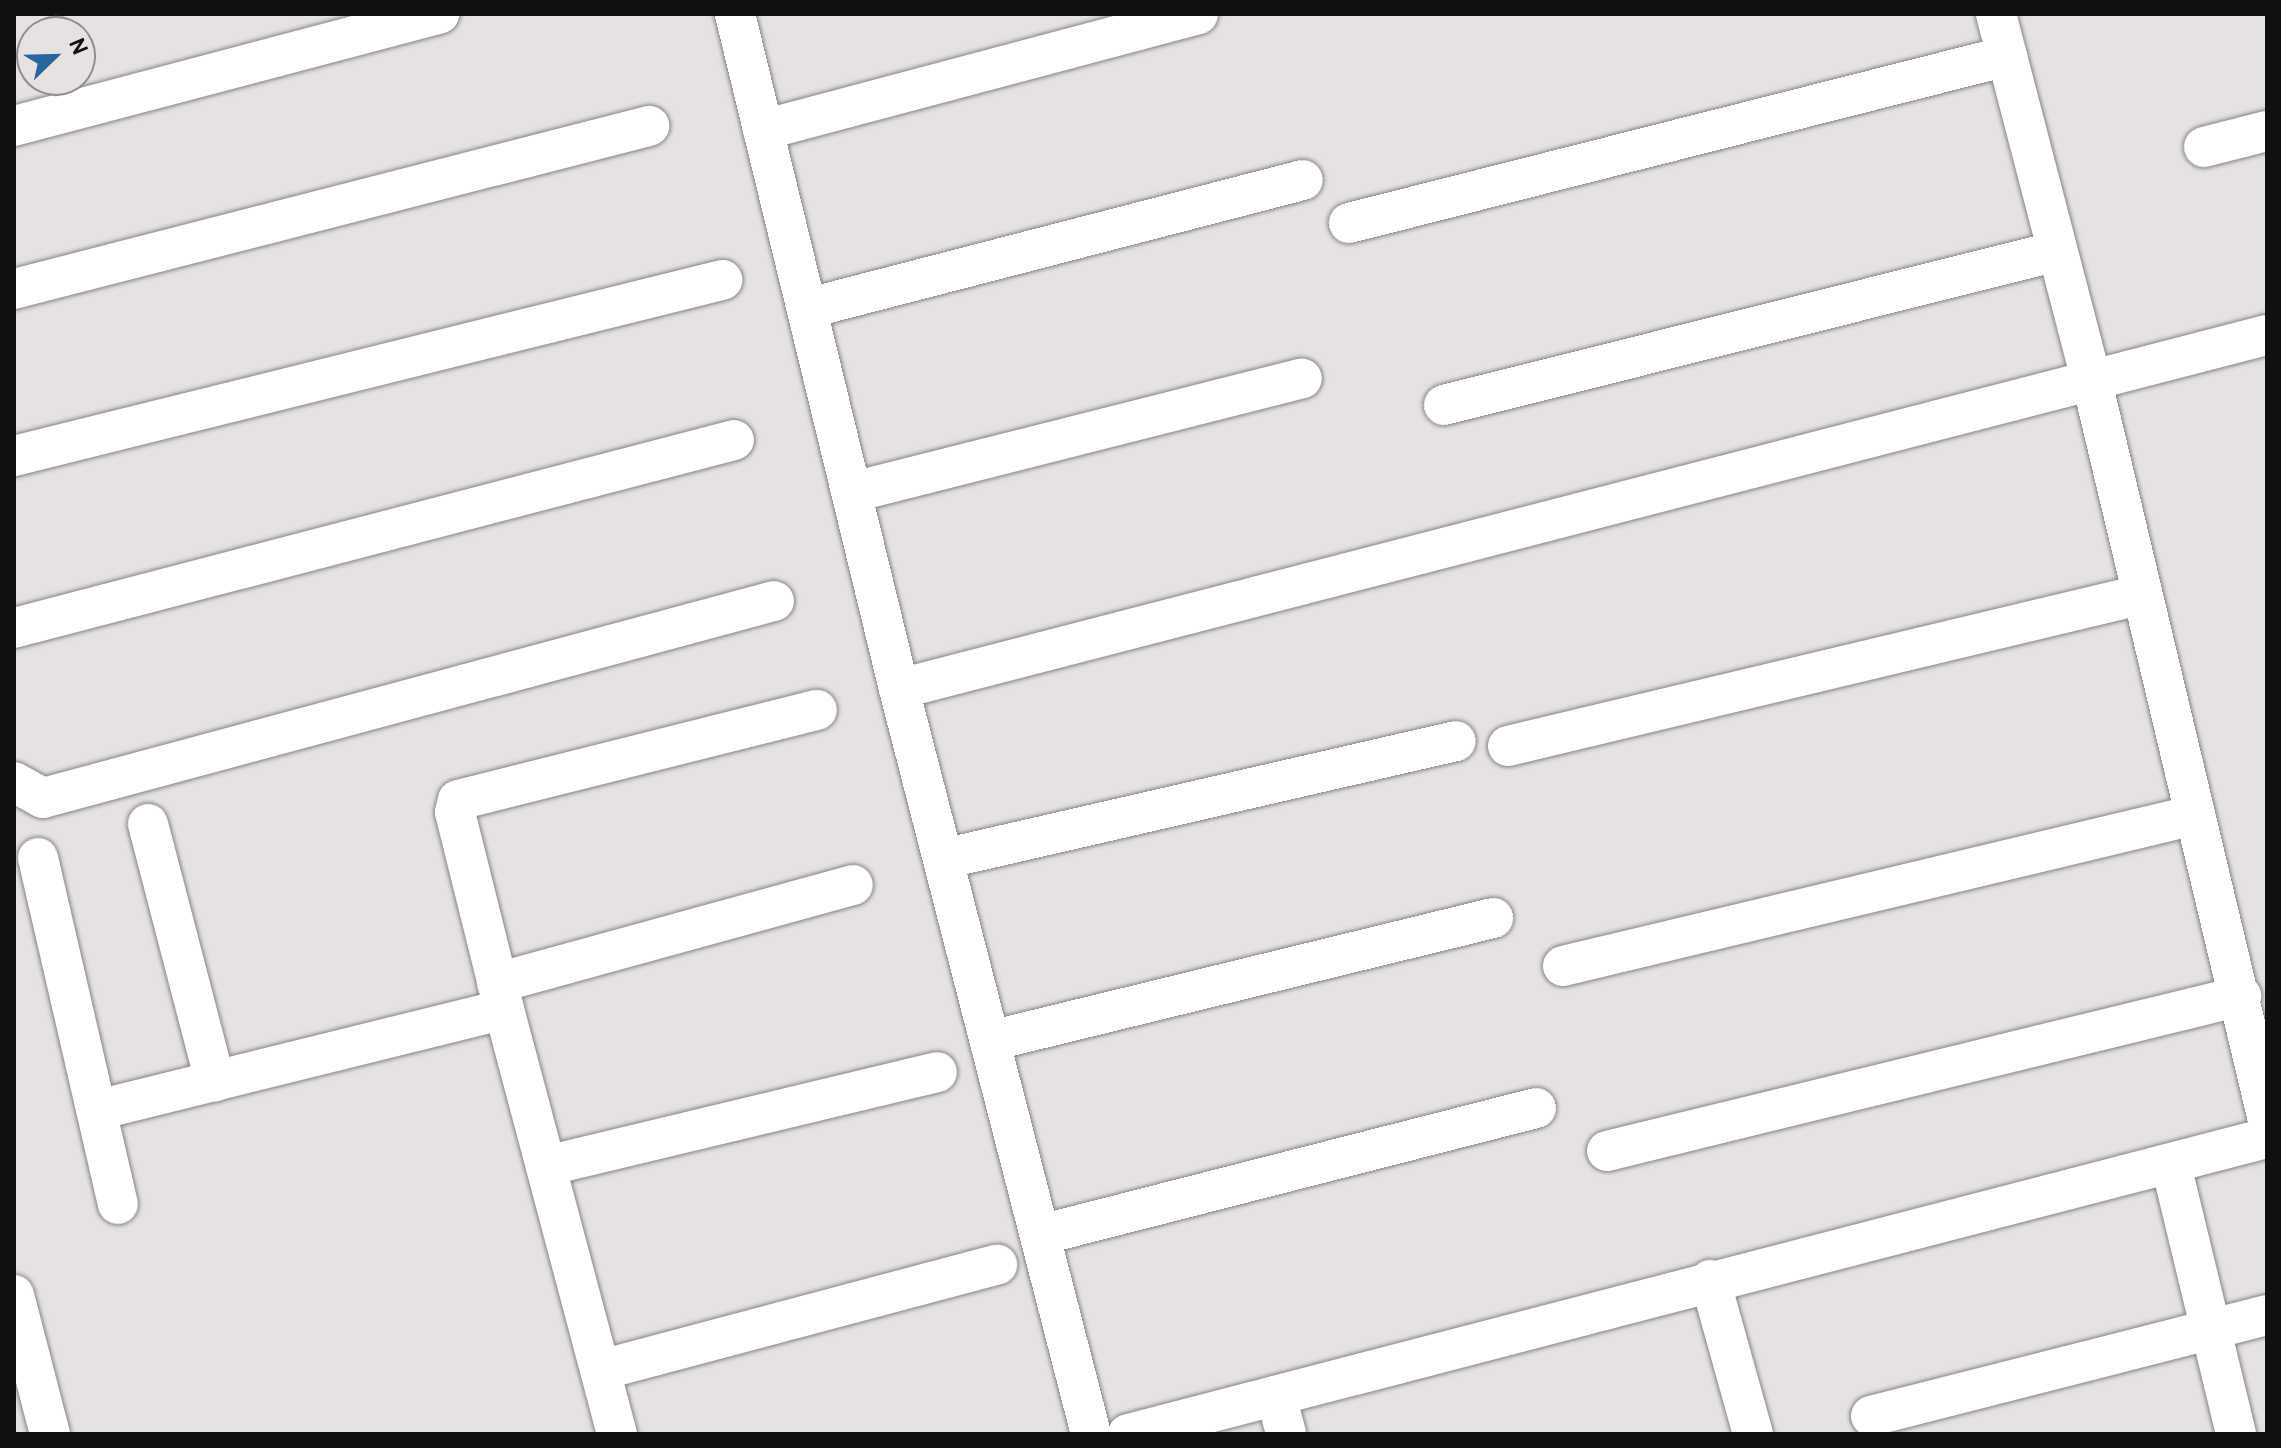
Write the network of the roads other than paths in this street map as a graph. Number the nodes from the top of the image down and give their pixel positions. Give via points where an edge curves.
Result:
1 (439, 14) edge
2 (735, 14) edge
3 (1198, 14) edge
4 (1996, 14) edge
5 (2007, 56) junction
6 (14, 126) edge
7 (649, 126) dead end
8 (763, 130) junction
9 (2267, 131) edge
10 (2204, 147) dead end
11 (1303, 180) dead end
12 (1349, 223) dead end
13 (2057, 251) junction
14 (722, 280) dead end
15 (14, 289) edge
16 (809, 308) junction
17 (2267, 335) edge
18 (1302, 378) dead end
19 (2092, 382) junction
20 (1444, 405) dead end
21 (734, 440) dead end
22 (14, 456) edge
23 (853, 492) junction
24 (2140, 595) junction
25 (774, 601) dead end
26 (14, 628) edge
27 (899, 689) junction
28 (817, 710) dead end
29 (1456, 741) dead end
30 (1508, 746) dead end
31 (14, 782) edge
32 (2195, 815) junction
33 (148, 824) dead end
34 (38, 858) dead end
35 (943, 859) junction
36 (853, 885) dead end
37 (1493, 918) dead end
38 (1563, 966) dead end
39 (500, 996) junction
40 (2241, 996) junction
41 (990, 1041) junction
42 (937, 1072) dead end
43 (215, 1081) junction
44 (1536, 1108) dead end
45 (97, 1110) junction
46 (2267, 1116) edge
47 (2267, 1138) edge
48 (1607, 1151) dead end
49 (2171, 1165) junction
50 (546, 1166) junction
51 (118, 1204) dead end
52 (1040, 1235) junction
53 (997, 1265) dead end
54 (1710, 1280) junction
55 (14, 1295) edge
56 (2267, 1315) edge
57 (2209, 1329) junction
58 (601, 1370) junction
59 (1276, 1396) junction
60 (1871, 1416) dead end
61 (50, 1434) edge
62 (617, 1434) edge
63 (1091, 1434) edge
64 (1128, 1434) edge
65 (1286, 1434) edge
66 (1753, 1434) edge
67 (2236, 1434) edge

1 - 6 street
2 - 8 street
3 - 8 street
4 - 5 street
5 - 12 street
5 - 13 street
7 - 15 street
8 - 16 street
9 - 10 street
11 - 16 street
13 - 19 street
13 - 20 street
14 - 22 street
16 - 23 street
17 - 19 street
18 - 23 street
19 - 24 street
19 - 27 street
21 - 26 street
23 - 27 street
24 - 30 street
24 - 32 street
25 - 31 street via 43,798
27 - 35 street
28 - 39 street via 458,800 455,812
29 - 35 street
32 - 38 street
32 - 40 street
33 - 43 street
34 - 45 street
35 - 41 street
36 - 39 street
37 - 41 street
39 - 43 street
39 - 50 street
40 - 46 street
40 - 48 street
41 - 52 street
42 - 50 street
43 - 45 street
44 - 52 street
45 - 51 street
47 - 49 street
49 - 54 street
49 - 57 street
50 - 58 street
52 - 63 street
53 - 58 street
54 - 59 street
54 - 66 street
55 - 61 street
56 - 57 street
57 - 60 street
57 - 67 street
58 - 62 street
59 - 64 street
59 - 65 street

